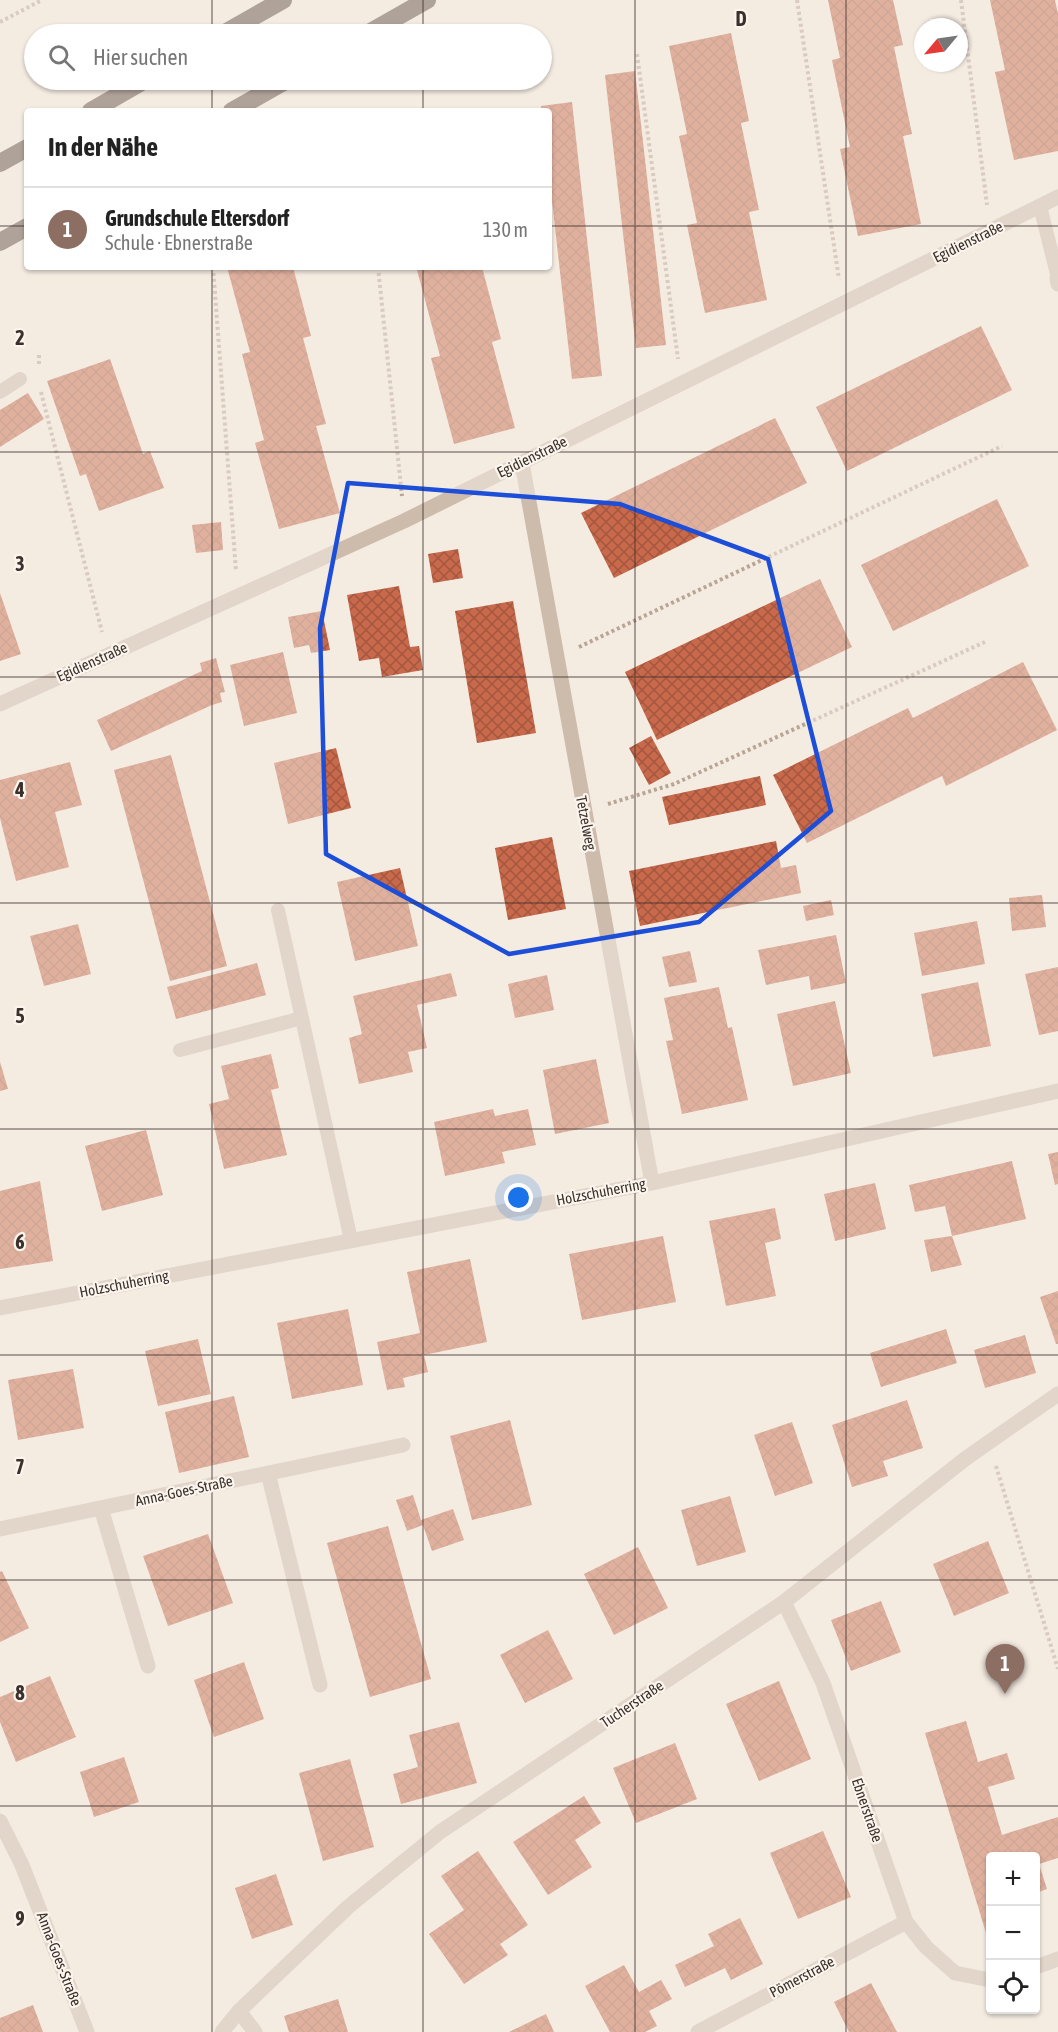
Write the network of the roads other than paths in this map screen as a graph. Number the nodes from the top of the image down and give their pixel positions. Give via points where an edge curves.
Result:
1 (283, 0) edge
2 (427, 0) edge
3 (241, 24) edge
4 (385, 24) edge
5 (128, 90) edge
6 (269, 90) edge
7 (96, 108) edge
8 (237, 108) edge
9 (24, 150) edge
10 (0, 163) edge
11 (1058, 197) edge
12 (1040, 206) junction
13 (24, 229) edge
14 (0, 242) edge
15 (1058, 278) edge
16 (1058, 284) edge
17 (20, 379) dead end
18 (0, 392) edge
19 (522, 463) junction
20 (0, 704) edge
21 (278, 910) dead end
22 (302, 1018) junction
23 (180, 1050) dead end
24 (1058, 1091) edge
25 (652, 1183) junction
26 (351, 1240) junction
27 (0, 1308) edge
28 (1058, 1394) edge
29 (403, 1445) dead end
30 (268, 1473) junction
31 (101, 1508) junction
32 (0, 1529) edge
33 (783, 1602) junction
34 (148, 1666) dead end
35 (320, 1685) dead end
36 (0, 1821) edge
37 (906, 1922) junction
38 (1058, 1959) edge
39 (1040, 1964) edge
40 (986, 1979) edge
41 (240, 2011) junction
42 (87, 2032) edge
43 (222, 2032) edge
44 (255, 2032) edge
45 (698, 2032) edge

1 - 3 highway
2 - 4 highway
5 - 7 highway
6 - 8 highway
9 - 10 highway
11 - 12 street, Egidienstraße
12 - 15 lane
12 - 19 street, Egidienstraße
13 - 14 highway
15 - 16 street
17 - 18 lane
19 - 20 street, Egidienstraße via 404,521
19 - 25 street, Tetzelweg
21 - 22 lane
22 - 23 lane
22 - 26 lane
24 - 25 street, Holzschuherring
25 - 26 street, Holzschuherring
26 - 27 street, Holzschuherring
28 - 33 street, Tucherstraße via 964,1459
29 - 30 street, Anna-Goes-Straße
30 - 31 street, Anna-Goes-Straße
30 - 35 street
31 - 32 street, Anna-Goes-Straße
31 - 34 street
33 - 37 street, Ebnerstraße via 823,1683
33 - 41 street, Tucherstraße via 440,1832 348,1907
36 - 42 street, Anna-Goes-Straße via 22,1865
37 - 40 street, Ebnerstraße via 955,1973
37 - 45 street, Pömerstraße
38 - 39 street
41 - 43 street, Tucherstraße
41 - 44 street

